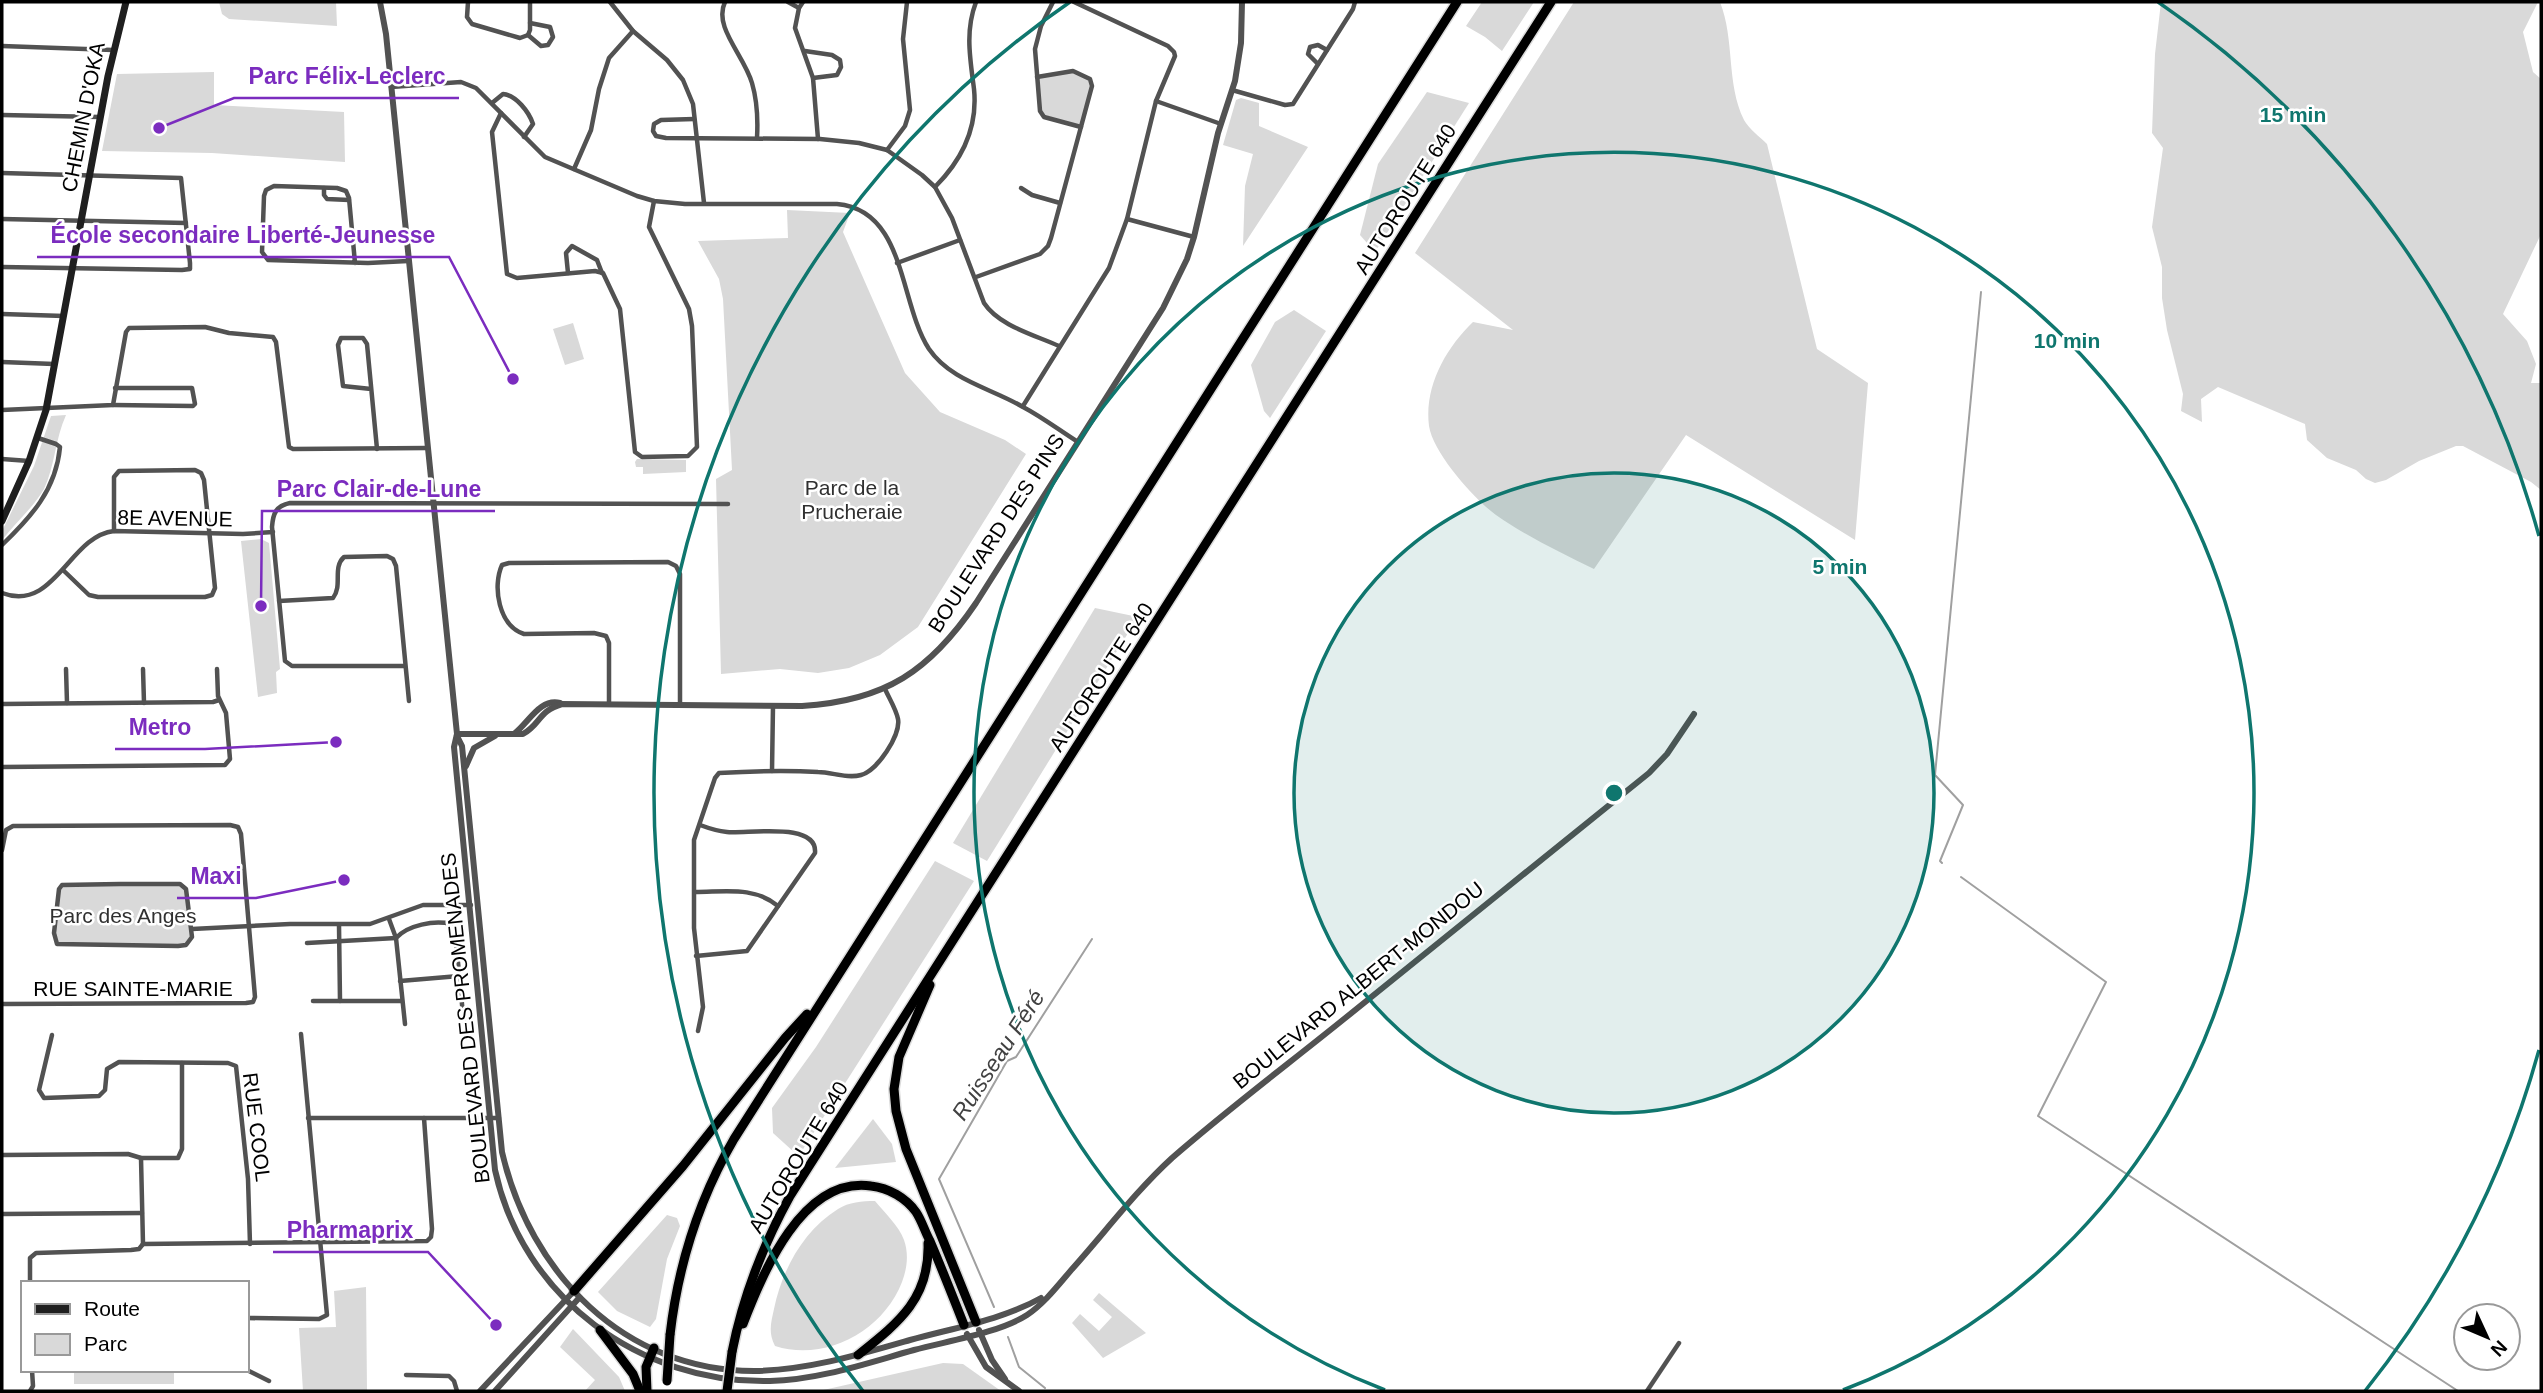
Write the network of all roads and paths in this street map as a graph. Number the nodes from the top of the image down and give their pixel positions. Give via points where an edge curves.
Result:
1 (127, 2) edge
2 (380, 2) edge
3 (468, 2) edge
4 (530, 2) edge
5 (610, 2) edge
6 (725, 2) edge
7 (788, 2) edge
8 (803, 2) edge
9 (907, 2) edge
10 (976, 2) edge
11 (1053, 2) edge
12 (1074, 2) edge
13 (1237, 2) edge
14 (1242, 2) edge
15 (1355, 2) edge
16 (1457, 2) edge
17 (1551, 2) edge
18 (799, 8) junction
19 (530, 23) junction
20 (633, 31) junction
21 (528, 36) junction
22 (2, 47) edge
23 (113, 50) junction
24 (1327, 50) junction
25 (805, 51) junction
26 (1318, 64) junction
27 (1037, 77) junction
28 (813, 78) junction
29 (391, 87) junction
30 (1232, 90) junction
31 (1156, 101) junction
32 (492, 103) junction
33 (501, 113) junction
34 (2, 115) edge
35 (100, 117) junction
36 (694, 119) junction
37 (1221, 124) junction
38 (1081, 127) junction
39 (524, 137) junction
40 (696, 137) junction
41 (757, 138) junction
42 (818, 139) junction
43 (887, 150) junction
44 (574, 169) junction
45 (2, 173) edge
46 (90, 175) junction
47 (935, 187) junction
48 (324, 188) junction
49 (1021, 188) dead end
50 (349, 200) junction
51 (654, 201) junction
52 (704, 203) junction
53 (1060, 203) junction
54 (2, 219) edge
55 (1127, 219) junction
56 (81, 222) junction
57 (186, 223) junction
58 (1194, 237) junction
59 (960, 240) junction
60 (408, 261) junction
61 (355, 262) junction
62 (897, 263) junction
63 (2, 267) edge
64 (73, 268) junction
65 (568, 273) junction
66 (603, 273) junction
67 (976, 277) junction
68 (2, 314) edge
69 (64, 316) junction
70 (1059, 346) junction
71 (2, 362) edge
72 (55, 364) junction
73 (116, 388) junction
74 (371, 389) junction
75 (113, 405) junction
76 (1023, 406) junction
77 (2, 410) edge
78 (46, 410) junction
79 (37, 439) junction
80 (1078, 442) junction
81 (427, 448) junction
82 (377, 449) junction
83 (2, 459) edge
84 (29, 461) junction
85 (432, 503) junction
86 (728, 505) dead end
87 (2, 521) edge
88 (114, 531) junction
89 (273, 532) junction
90 (210, 534) junction
91 (2, 545) edge
92 (63, 570) junction
93 (2, 593) edge
94 (279, 601) junction
95 (404, 666) junction
96 (66, 669) dead end
97 (143, 669) dead end
98 (218, 669) dead end
99 (885, 689) junction
100 (219, 700) junction
101 (409, 701) dead end
102 (67, 703) junction
103 (2, 704) edge
104 (144, 704) junction
105 (609, 704) junction
106 (680, 704) junction
107 (773, 705) junction
108 (1695, 714) dead end
109 (457, 734) junction
110 (500, 734) junction
111 (2, 767) edge
112 (464, 770) junction
113 (772, 771) junction
114 (699, 825) junction
115 (2, 850) edge
116 (695, 892) junction
117 (469, 905) junction
118 (478, 905) junction
119 (778, 906) junction
120 (389, 919) junction
121 (339, 925) junction
122 (249, 926) junction
123 (192, 929) junction
124 (396, 938) junction
125 (339, 942) junction
126 (307, 943) dead end
127 (696, 956) junction
128 (943, 956) junction
129 (459, 976) junction
130 (400, 981) junction
131 (823, 998) junction
132 (313, 1001) dead end
133 (340, 1001) junction
134 (402, 1001) junction
135 (2, 1004) edge
136 (405, 1024) dead end
137 (464, 1025) dead end
138 (698, 1031) dead end
139 (301, 1034) dead end
140 (52, 1035) dead end
141 (182, 1063) junction
142 (489, 1117) junction
143 (308, 1118) junction
144 (424, 1118) junction
145 (499, 1118) junction
146 (2, 1154) edge
147 (141, 1158) junction
148 (2, 1213) edge
149 (142, 1213) junction
150 (928, 1238) junction
151 (321, 1242) junction
152 (143, 1244) junction
153 (250, 1244) junction
154 (30, 1281) edge
155 (1052, 1291) junction
156 (576, 1295) junction
157 (565, 1300) junction
158 (571, 1307) junction
159 (248, 1318) edge
160 (976, 1322) junction
161 (964, 1325) junction
162 (600, 1330) junction
163 (980, 1332) junction
164 (968, 1336) junction
165 (1679, 1343) dead end
166 (732, 1352) junction
167 (652, 1353) junction
168 (858, 1355) junction
169 (248, 1370) edge
170 (33, 1372) edge
171 (406, 1376) dead end
172 (269, 1381) dead end
173 (1009, 1384) junction
174 (667, 1386) edge
175 (30, 1391) edge
176 (457, 1391) edge
177 (480, 1391) edge
178 (495, 1391) edge
179 (640, 1391) edge
180 (647, 1391) edge
181 (727, 1391) edge
182 (1019, 1391) edge
183 (1647, 1391) edge

1 - 23 main road, CHEMIN D'OKA
2 - 29 street, BOULEVARD DES PROMENADES
3 - 21 street via 467,17 472,24 520,38
4 - 19 street
5 - 20 street
6 - 41 street via 722,27 752,82
7 - 18 street
8 - 18 street
9 - 43 street via 903,39 910,110
10 - 47 street via 969,31 974,114 969,138 952,169
11 - 27 street via 1037,37
12 - 31 street via 1174,52
13 - 14 street
14 - 30 street, BOULEVARD DES PINS via 1240,54
15 - 24 street
16 - 131 highway
17 - 128 highway, AUTOROUTE 640
18 - 25 street via 796,28
19 - 21 street
19 - 21 street via 550,27 553,37 551,43 541,46
20 - 36 street via 676,70 689,92
20 - 44 street via 609,58 591,130
22 - 23 street
23 - 35 main road, CHEMIN D'OKA
24 - 26 street
24 - 26 street via 1310,47 1308,54
25 - 28 street
25 - 28 street via 840,60 837,75
26 - 30 street via 1293,104
27 - 38 street via 1042,114
27 - 38 street via 1073,71 1090,79
28 - 42 street
29 - 32 street via 460,82 476,88
29 - 60 street, BOULEVARD DES PROMENADES
30 - 37 street, BOULEVARD DES PINS
31 - 37 street
31 - 55 street
32 - 33 street
32 - 39 street via 503,94 515,99 533,124
33 - 39 street
33 - 65 street via 492,132 507,274 517,278
34 - 35 street
35 - 46 main road, CHEMIN D'OKA
36 - 40 street
36 - 40 street via 661,120 653,131 666,138
37 - 58 street, BOULEVARD DES PINS
38 - 53 street
39 - 44 street via 545,157
40 - 41 street
40 - 52 street
41 - 42 street
42 - 43 street
43 - 47 street
44 - 51 street
45 - 46 street
46 - 56 main road, CHEMIN D'OKA
46 - 57 street via 181,178
47 - 59 street
48 - 50 street via 342,188
48 - 50 street via 327,199
48 - 61 street via 268,189 263,254 272,261
49 - 53 street
50 - 61 street
51 - 52 street
51 - 66 street via 649,227 689,309 692,326 698,447 688,456 642,457 635,452 620,309
52 - 62 street via 858,208 880,226
53 - 67 street via 1045,250
54 - 56 street
55 - 58 street
55 - 70 street via 1109,268
56 - 57 street
56 - 64 main road, CHEMIN D'OKA
57 - 64 street via 190,269
58 - 80 street, BOULEVARD DES PINS via 1163,308
59 - 62 street
59 - 67 street
60 - 61 street
60 - 81 street, BOULEVARD DES PROMENADES
62 - 76 street via 922,336 935,357 960,377
63 - 64 street
64 - 69 main road, CHEMIN D'OKA
65 - 66 street
65 - 66 street via 566,253 572,246 597,260
67 - 70 street via 989,312
68 - 69 street
69 - 72 main road, CHEMIN D'OKA
70 - 76 street
71 - 72 street
72 - 78 main road, CHEMIN D'OKA
73 - 75 street
73 - 75 street via 192,388 195,404
73 - 82 street via 125,332 130,328 205,327 269,335 276,342 289,447
74 - 74 street via 367,344 363,338 341,338 343,386
74 - 82 street
75 - 78 street
76 - 80 street
77 - 78 street
78 - 79 main road, CHEMIN D'OKA
79 - 84 main road, CHEMIN D'OKA
79 - 91 street via 60,447 52,482 41,503
80 - 99 street, BOULEVARD DES PINS via 955,632 931,658
81 - 82 street
81 - 85 street, BOULEVARD DES PROMENADES
83 - 84 street
84 - 87 main road, CHEMIN D'OKA
85 - 86 street
85 - 89 street via 290,503 273,515
85 - 109 street, BOULEVARD DES PROMENADES
88 - 90 street, 8E AVENUE
88 - 90 street via 114,477 119,471 195,470 204,480
88 - 92 street, 8E AVENUE via 99,534
89 - 90 street, 8E AVENUE
89 - 94 street
90 - 92 street via 215,588 205,597 98,597 89,595
92 - 93 street, 8E AVENUE via 28,596
94 - 95 street via 285,662 292,666
94 - 95 street via 333,598 338,564 344,557 393,559
95 - 101 street
96 - 102 street
97 - 104 street
98 - 100 street
99 - 107 street, BOULEVARD DES PINS via 836,704
99 - 113 street via 898,719 897,732 867,773 850,777
100 - 104 street
100 - 111 street via 226,713 230,759 225,765
102 - 103 street
102 - 104 street
105 - 106 street, BOULEVARD DES PINS
105 - 106 street via 606,636 516,631 499,605 502,565 668,562 676,566 680,574
105 - 110 street, BOULEVARD DES PINS via 552,701 515,733
106 - 107 street, BOULEVARD DES PINS
107 - 113 street
108 - 155 street, BOULEVARD ALBERT-MONDOU via 1649,773 1168,1162
109 - 110 street
109 - 112 street, BOULEVARD DES PROMENADES
109 - 117 street, BOULEVARD DES PROMENADES via 454,747
110 - 112 street via 474,748
112 - 118 street, BOULEVARD DES PROMENADES
113 - 114 street via 719,773
114 - 116 street via 694,840
114 - 119 street via 727,832 802,833 813,841 815,853
115 - 122 street, RUE SAINTE-MARIE via 6,830 13,826 237,827
116 - 119 street via 755,892
116 - 127 street
117 - 118 street
117 - 120 street via 426,905
117 - 142 street, BOULEVARD DES PROMENADES
118 - 145 street, BOULEVARD DES PROMENADES
119 - 127 street via 747,951
120 - 121 street
120 - 124 street
121 - 122 street
121 - 125 street
122 - 123 street
122 - 135 street, RUE SAINTE-MARIE via 253,1002
123 - 123 street via 186,945 57,944 59,889 62,885 180,884 186,889
124 - 125 street
124 - 129 street via 427,924 451,924
124 - 130 street
125 - 126 street
125 - 133 street
127 - 138 street via 703,1007
128 - 160 highway via 901,1051 895,1104 906,1149
128 - 166 highway, AUTOROUTE 640 via 776,1223 753,1276
129 - 130 street
129 - 137 street
130 - 134 street
131 - 156 highway via 785,1038
131 - 174 highway, bridge via 739,1131 696,1221 670,1335
132 - 133 street
133 - 134 street
134 - 136 street
139 - 143 street
140 - 141 street via 39,1090 44,1098 99,1096 107,1069 119,1062
141 - 147 street via 181,1153 177,1158
141 - 153 street, RUE COOL via 228,1063 237,1068
142 - 144 street
142 - 145 street
142 - 157 street, BOULEVARD DES PROMENADES via 496,1177 514,1228
143 - 144 street
143 - 151 street
144 - 151 street via 429,1239
145 - 156 street, BOULEVARD DES PROMENADES via 507,1174 522,1216
146 - 147 street via 128,1154
147 - 149 street
148 - 149 street
149 - 152 street
150 - 161 highway
150 - 166 highway via 916,1213 893,1193 861,1185 830,1193 802,1216 777,1251
150 - 168 highway via 928,1267 915,1301 893,1327
151 - 153 street
151 - 159 street via 326,1317
152 - 153 street
152 - 154 street via 131,1250 36,1253 30,1258
155 - 160 street, BOULEVARD ALBERT-MONDOU via 1027,1306
155 - 163 street, BOULEVARD ALBERT-MONDOU via 1023,1317
156 - 157 street
156 - 158 street
156 - 167 street, BOULEVARD DES PROMENADES
157 - 158 street, BOULEVARD DES PROMENADES
157 - 177 street
158 - 162 street, BOULEVARD DES PROMENADES
158 - 178 street
160 - 161 street, BOULEVARD DES PROMENADES
160 - 163 street
161 - 164 street
161 - 168 street, BOULEVARD DES PROMENADES
162 - 167 street, BOULEVARD DES PROMENADES
162 - 179 highway
163 - 164 street, BOULEVARD DES PROMENADES
163 - 173 street
164 - 167 street, BOULEVARD DES PROMENADES via 821,1375 779,1380 713,1377
164 - 173 street via 986,1367
165 - 183 street
166 - 181 highway, AUTOROUTE 640, bridge
167 - 168 street, BOULEVARD DES PROMENADES via 745,1370 800,1367
167 - 180 highway
169 - 172 street
170 - 175 street
171 - 176 street via 449,1376
173 - 182 street

